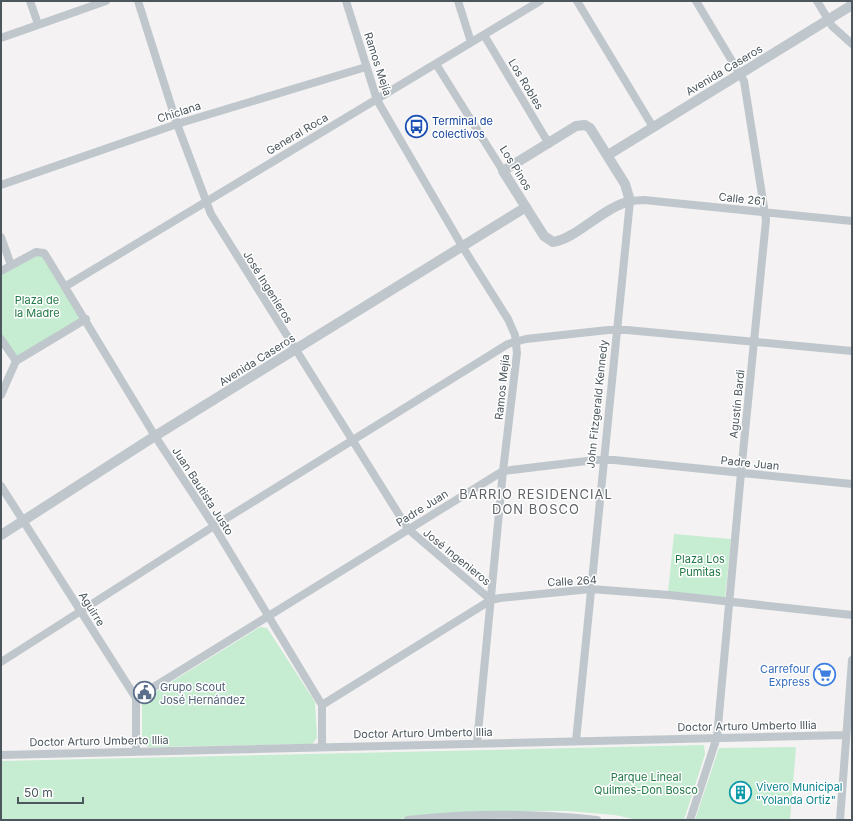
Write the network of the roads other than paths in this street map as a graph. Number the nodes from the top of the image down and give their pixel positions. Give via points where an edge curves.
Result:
1 (30, 1) edge
2 (106, 1) edge
3 (138, 1) edge
4 (346, 1) edge
5 (458, 1) edge
6 (540, 1) edge
7 (576, 1) edge
8 (696, 1) edge
9 (817, 1) edge
10 (852, 5) edge
11 (828, 20) junction
12 (38, 24) junction
13 (484, 35) junction
14 (1, 38) edge
15 (471, 42) junction
16 (852, 44) edge
17 (436, 64) junction
18 (366, 67) junction
19 (740, 74) junction
20 (377, 100) junction
21 (177, 124) junction
22 (653, 127) junction
23 (548, 144) junction
24 (608, 155) junction
25 (503, 171) junction
26 (1, 185) edge
27 (630, 201) junction
28 (205, 202) junction
29 (526, 207) junction
30 (766, 212) junction
31 (852, 221) edge
32 (1, 237) edge
33 (462, 246) junction
34 (11, 265) junction
35 (1, 271) edge
36 (66, 286) junction
37 (86, 319) junction
38 (617, 330) junction
39 (1, 339) edge
40 (516, 341) junction
41 (754, 342) junction
42 (295, 351) junction
43 (852, 351) edge
44 (16, 361) junction
45 (1, 395) edge
46 (155, 436) junction
47 (351, 440) junction
48 (604, 460) junction
49 (503, 471) junction
50 (741, 473) junction
51 (852, 484) edge
52 (1, 486) edge
53 (23, 521) junction
54 (214, 526) junction
55 (408, 530) junction
56 (1, 535) edge
57 (591, 589) junction
58 (491, 600) junction
59 (729, 603) junction
60 (81, 611) junction
61 (852, 615) edge
62 (267, 616) junction
63 (852, 660) edge
64 (1, 662) edge
65 (136, 698) junction
66 (322, 705) junction
67 (845, 735) junction
68 (717, 738) junction
69 (576, 741) junction
70 (477, 743) junction
71 (322, 746) junction
72 (136, 752) junction
73 (1, 755) edge
74 (408, 820) edge
75 (597, 820) edge
76 (690, 820) edge
77 (840, 820) edge

1 - 12 street
2 - 12 street
3 - 21 street, José Ingenieros
4 - 18 street, Ramos Mejía
5 - 15 street
6 - 13 street, General Roca
7 - 22 street
8 - 19 street, Agustín Bardi
9 - 11 street
10 - 11 street, Avenida Caseros
11 - 16 street
11 - 19 street, Avenida Caseros
12 - 14 street
13 - 15 street, General Roca
13 - 23 street, Los Robles
15 - 17 street, General Roca
17 - 20 street, General Roca
17 - 25 street, Los Pinos
18 - 20 street, Ramos Mejía
18 - 21 street, Chiclana
19 - 22 street, Avenida Caseros
19 - 30 street, Agustín Bardi via 745,87
20 - 28 street, General Roca
20 - 33 street, Ramos Mejía
21 - 26 street, Chiclana
21 - 28 street, José Ingenieros
22 - 24 street, Avenida Caseros
23 - 24 street, John Fitzgerald Kennedy via 576,126 585,125 590,128
23 - 25 street
24 - 27 street, John Fitzgerald Kennedy via 625,184
25 - 29 street, Los Pinos
27 - 29 street, Los Pinos via 614,206 564,239 553,242 544,236
27 - 30 street, Calle 261 via 644,200
27 - 38 street, John Fitzgerald Kennedy
28 - 36 street, General Roca
28 - 42 street, José Ingenieros
29 - 33 street, Avenida Caseros
30 - 31 street, Calle 261
30 - 41 street, Agustín Bardi
32 - 34 street
33 - 40 street, Ramos Mejía via 508,319
33 - 42 street, Avenida Caseros
34 - 35 street
34 - 36 street, Juan Bautista Justo via 36,252 44,253
36 - 37 street, Juan Bautista Justo
37 - 44 street
37 - 46 street, Juan Bautista Justo
38 - 40 street
38 - 41 street
38 - 48 street, John Fitzgerald Kennedy
39 - 44 street
40 - 47 street via 500,348
40 - 49 street, Ramos Mejía via 517,353
41 - 43 street
41 - 50 street, Agustín Bardi
42 - 46 street, Avenida Caseros
42 - 47 street, José Ingenieros
44 - 45 street
46 - 53 street, Avenida Caseros
46 - 54 street, Juan Bautista Justo
47 - 54 street
47 - 55 street, José Ingenieros
48 - 49 street, Padre Juan
48 - 50 street, Padre Juan
48 - 57 street, John Fitzgerald Kennedy
49 - 55 street, Padre Juan
49 - 58 street, Ramos Mejía
50 - 51 street, Padre Juan
50 - 59 street, Agustín Bardi
52 - 53 street, Aguirre
53 - 56 street, Avenida Caseros
53 - 60 street, Aguirre
54 - 60 street
54 - 62 street, Juan Bautista Justo
55 - 58 street, José Ingenieros
55 - 62 street, Padre Juan
57 - 58 street, Calle 264
57 - 59 street, Calle 264
57 - 69 street, John Fitzgerald Kennedy
58 - 66 street, Calle 264
58 - 70 street, Ramos Mejía
59 - 61 street, Calle 264
59 - 68 street, Agustín Bardi
60 - 64 street
60 - 65 street, Aguirre
62 - 65 street, Padre Juan
62 - 66 street, Juan Bautista Justo
63 - 67 street
65 - 72 street
66 - 71 street
67 - 68 street, Doctor Arturo Umberto Illia
67 - 77 street
68 - 69 street, Doctor Arturo Umberto Illia
68 - 76 street, Agustín Bardi
69 - 70 street, Doctor Arturo Umberto Illia
70 - 71 street, Doctor Arturo Umberto Illia
71 - 72 street, Doctor Arturo Umberto Illia
72 - 73 street, Doctor Arturo Umberto Illia
74 - 75 street via 506,814

